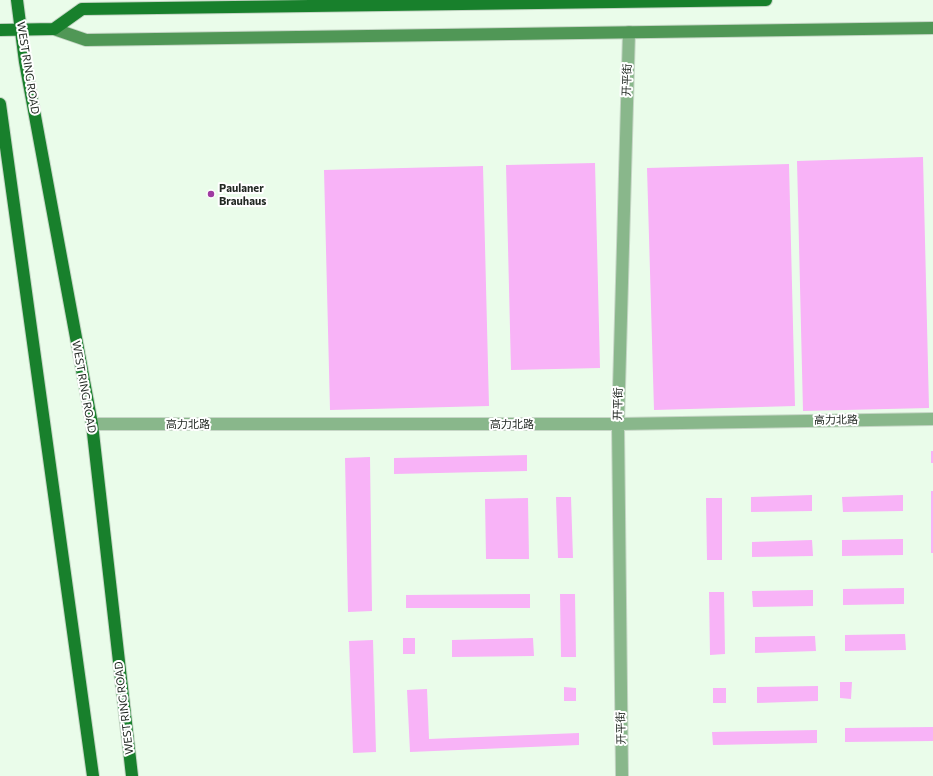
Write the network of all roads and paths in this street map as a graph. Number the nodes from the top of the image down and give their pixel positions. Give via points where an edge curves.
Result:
1 (17, 0) edge
2 (766, 0) edge
3 (933, 28) edge
4 (0, 30) edge
5 (21, 30) junction
6 (54, 30) junction
7 (629, 32) junction
8 (0, 104) edge
9 (933, 419) edge
10 (92, 424) junction
11 (618, 424) junction
12 (93, 776) edge
13 (132, 776) edge
14 (622, 776) edge

1 - 5 main road, WEST RING ROAD
2 - 6 main road via 82,9
3 - 7 street
4 - 5 main road
5 - 6 main road
5 - 10 main road, WEST RING ROAD
6 - 7 street via 86,40
7 - 11 street, 开平街
8 - 12 main road
9 - 11 street, 高力北路
10 - 11 street, 高力北路
10 - 13 main road, WEST RING ROAD
11 - 14 street, 开平街

